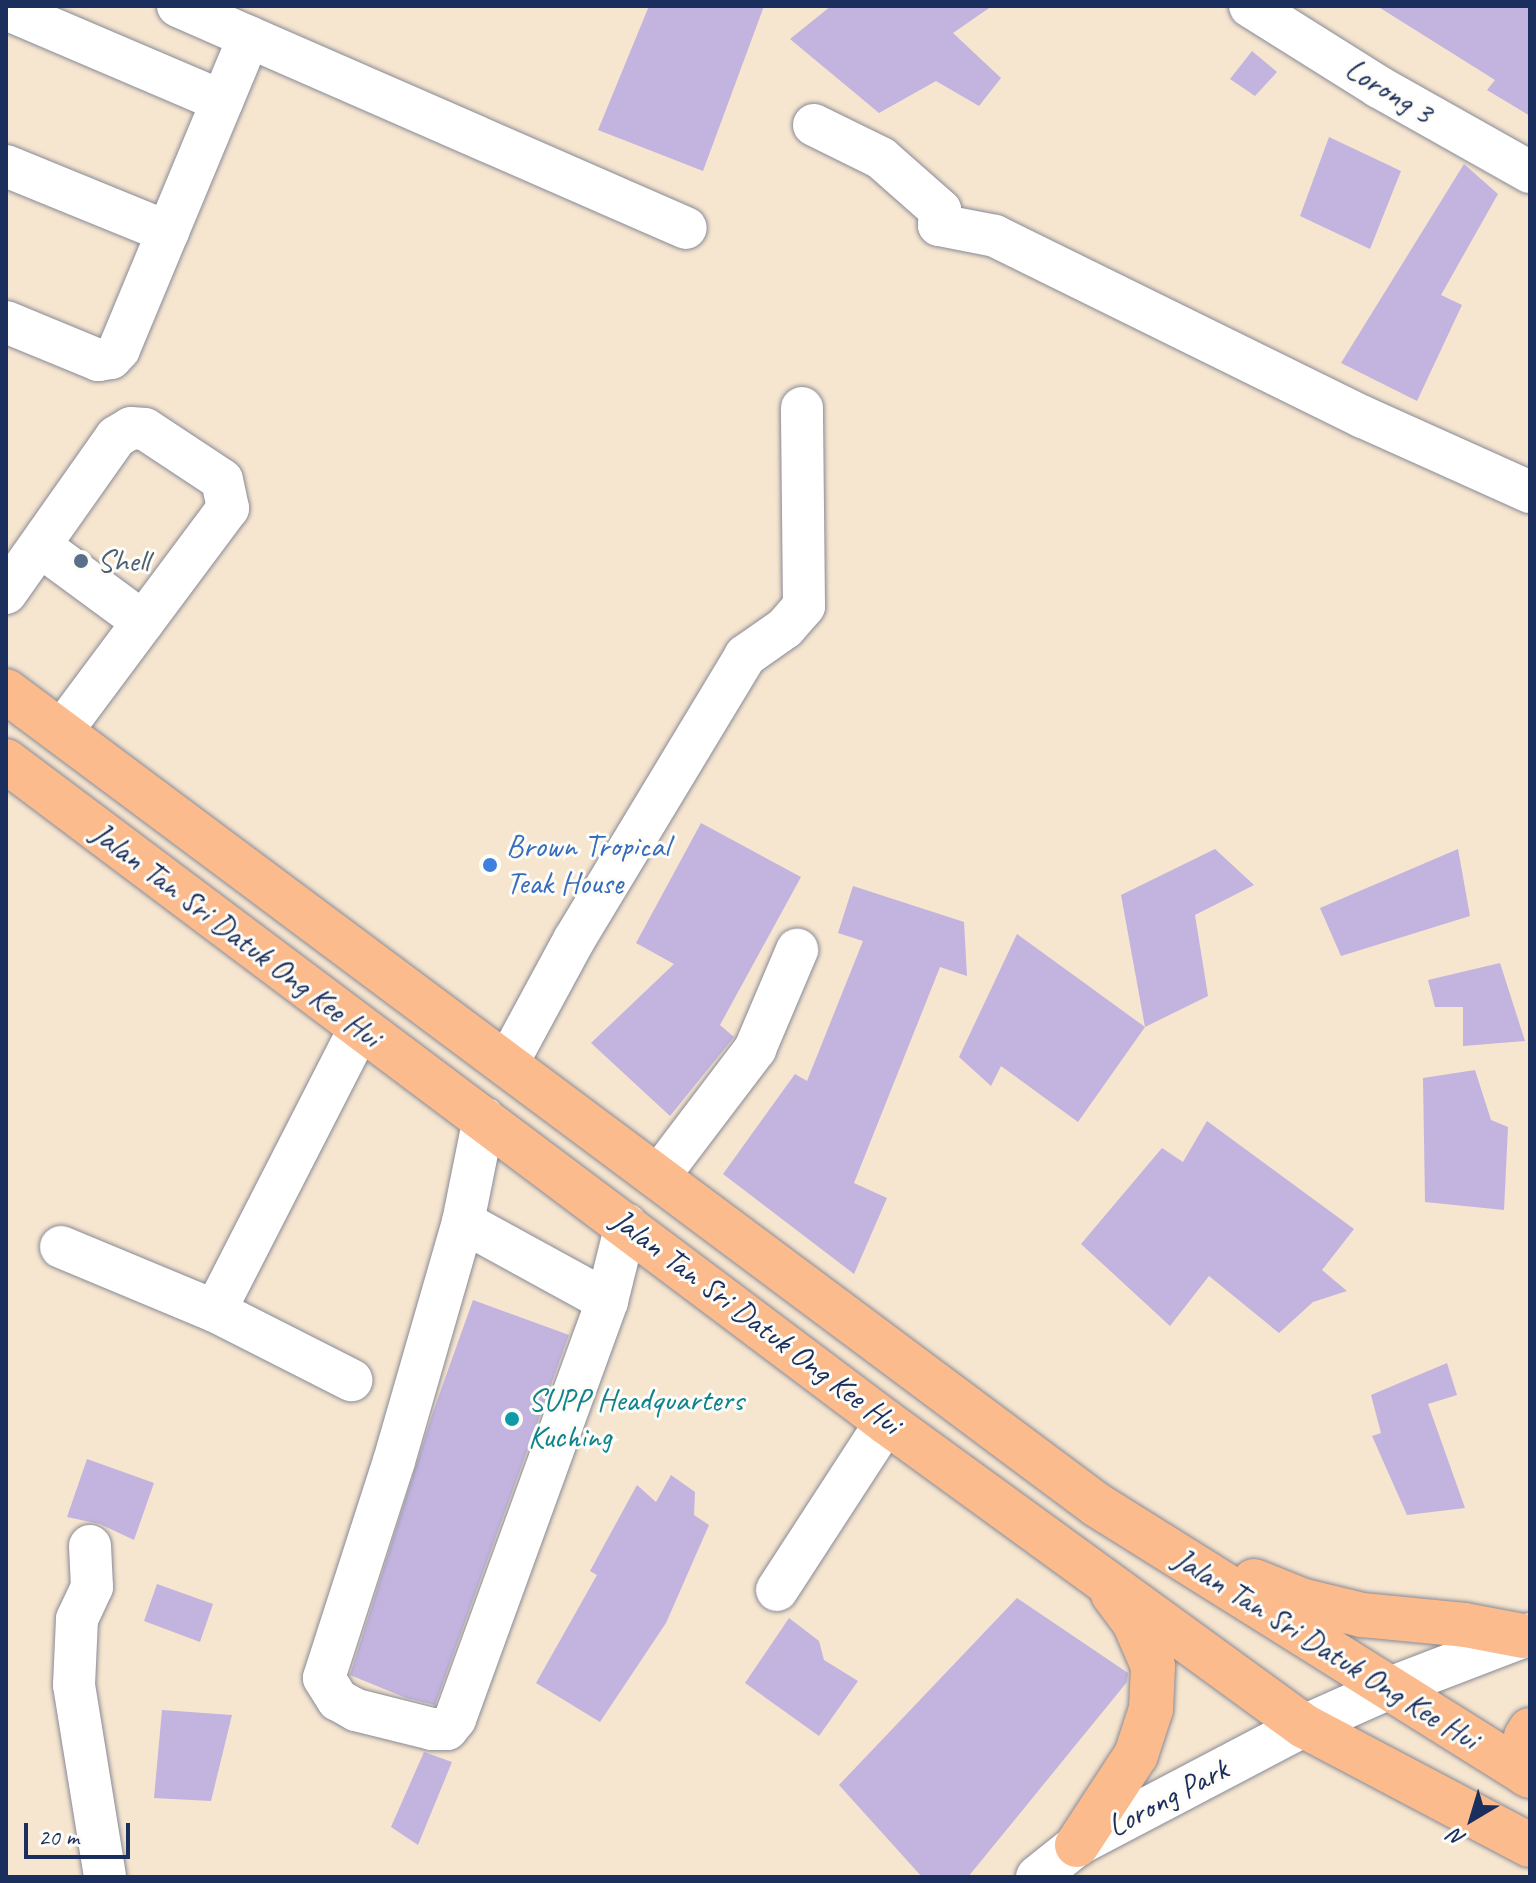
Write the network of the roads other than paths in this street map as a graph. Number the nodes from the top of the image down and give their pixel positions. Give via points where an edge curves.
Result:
1 (178, 6) edge
2 (1250, 6) edge
3 (6, 9) edge
4 (249, 37) junction
5 (222, 101) junction
6 (814, 125) dead end
7 (6, 166) edge
8 (1530, 172) edge
9 (686, 228) dead end
10 (168, 232) junction
11 (6, 322) edge
12 (802, 408) dead end
13 (1530, 492) edge
14 (40, 546) junction
15 (6, 593) edge
16 (143, 622) junction
17 (6, 691) edge
18 (62, 731) junction
19 (6, 761) edge
20 (797, 950) dead end
21 (359, 1029) junction
22 (508, 1062) junction
23 (484, 1118) junction
24 (658, 1177) junction
25 (463, 1222) junction
26 (626, 1224) junction
27 (61, 1247) dead end
28 (607, 1301) junction
29 (215, 1311) junction
30 (351, 1380) dead end
31 (886, 1422) junction
32 (1097, 1505) junction
33 (90, 1546) dead end
34 (1097, 1573) junction
35 (777, 1590) dead end
36 (1527, 1635) edge
37 (1387, 1689) junction
38 (1304, 1726) junction
39 (1530, 1730) edge
40 (1528, 1775) edge
41 (1077, 1845) junction
42 (1530, 1845) edge
43 (105, 1877) edge
44 (1037, 1877) edge

1 - 4 street
2 - 8 street, Lorong 3
3 - 5 street
4 - 5 street
4 - 9 street
5 - 10 street
6 - 13 street via 881,158 940,210 939,225 995,236 1363,417
7 - 10 street
10 - 11 street via 111,358 98,360
12 - 22 street via 804,606 785,628 745,656 574,940
14 - 15 street
14 - 16 street
14 - 16 street via 116,437 131,428 145,429 222,480 228,508
16 - 18 street
17 - 18 main road, Jalan Tan Sri Datuk Ong Kee Hui
18 - 22 main road, Jalan Tan Sri Datuk Ong Kee Hui
19 - 21 main road, Jalan Tan Sri Datuk Ong Kee Hui
20 - 24 street via 755,1049
21 - 23 main road, Jalan Tan Sri Datuk Ong Kee Hui
21 - 29 street
22 - 24 main road, Jalan Tan Sri Datuk Ong Kee Hui
23 - 25 street
23 - 26 main road, Jalan Tan Sri Datuk Ong Kee Hui
24 - 32 main road, Jalan Tan Sri Datuk Ong Kee Hui
25 - 28 street
25 - 28 street via 324,1678 338,1700 356,1710 432,1729 447,1729 455,1719
26 - 28 street
26 - 31 main road, Jalan Tan Sri Datuk Ong Kee Hui
27 - 29 street
29 - 30 street
31 - 34 main road, Jalan Tan Sri Datuk Ong Kee Hui
31 - 35 street
32 - 36 main road via 1304,1601 1362,1615
32 - 37 main road, Jalan Tan Sri Datuk Ong Kee Hui
33 - 43 street via 92,1587 77,1619 74,1685
34 - 38 main road, Jalan Tan Sri Datuk Ong Kee Hui
34 - 41 main road via 1134,1622 1153,1666 1151,1709 1136,1755
36 - 37 street, Lorong Park
37 - 38 street, Lorong Park
37 - 40 main road, Jalan Tan Sri Datuk Ong Kee Hui
38 - 41 street, Lorong Park
38 - 42 main road, Jalan Tan Sri Datuk Ong Kee Hui
39 - 40 main road
41 - 44 street, Lorong Park

